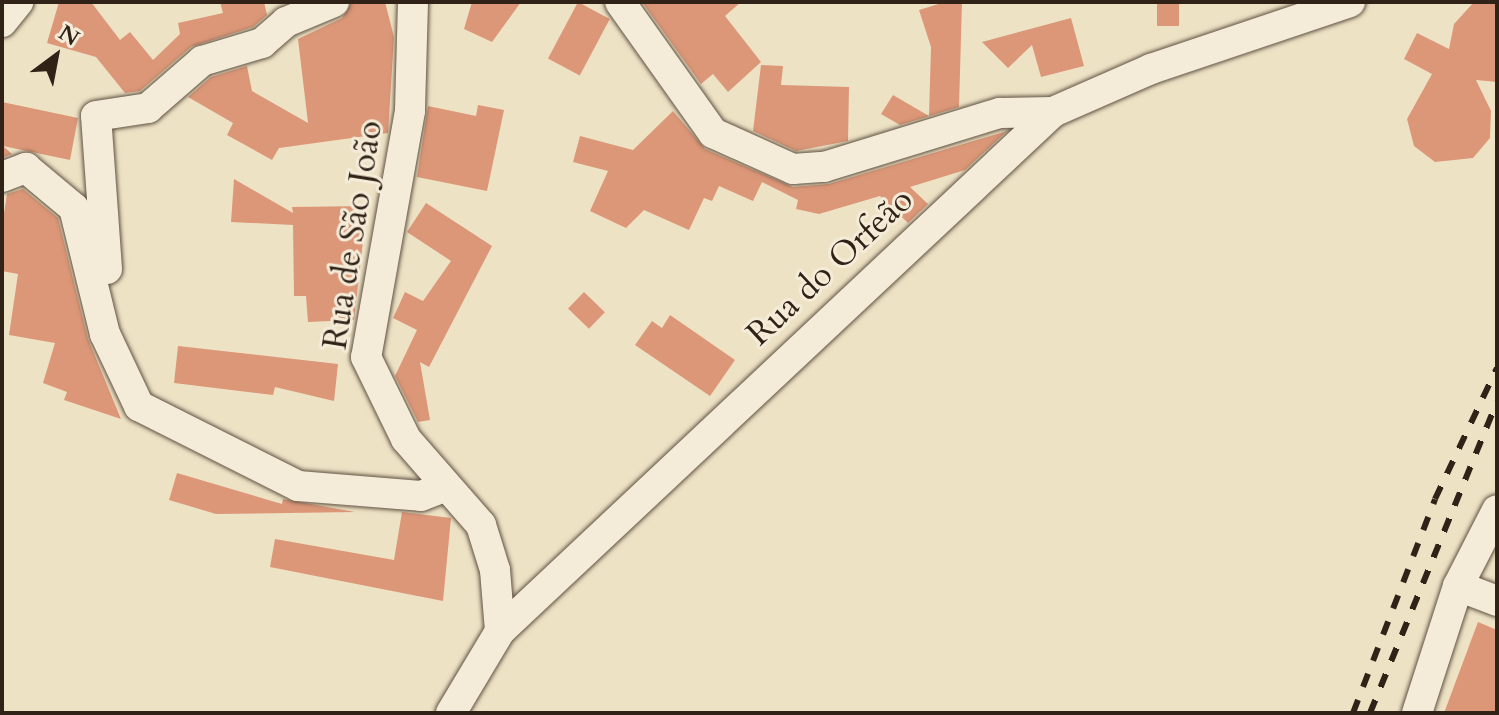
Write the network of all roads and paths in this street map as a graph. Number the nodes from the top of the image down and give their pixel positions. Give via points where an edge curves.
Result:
1 (18, 2) edge
2 (334, 2) edge
3 (413, 2) edge
4 (620, 2) edge
5 (1350, 2) edge
6 (285, 12) edge
7 (2, 22) edge
8 (1053, 112) junction
9 (2, 177) edge
10 (105, 324) junction
11 (442, 488) junction
12 (1497, 510) edge
13 (1458, 586) junction
14 (1497, 601) edge
15 (500, 631) junction
16 (451, 713) edge
17 (1417, 713) edge

1 - 7 street
2 - 6 street
3 - 11 street, Rua de São João via 410,111 366,357 372,382
4 - 8 street via 713,133 793,169 824,167 1000,113
5 - 8 street, Rua do Orfeão via 1151,69
6 - 10 street via 262,43 202,61 148,108 96,116
8 - 15 street, Rua do Orfeão
9 - 10 street via 26,168 74,208
10 - 11 street via 139,406 298,486 421,496
11 - 15 street, Rua de São João via 481,525 495,570
12 - 13 street
13 - 14 street
13 - 17 street
15 - 16 street, Rua do Orfeão

